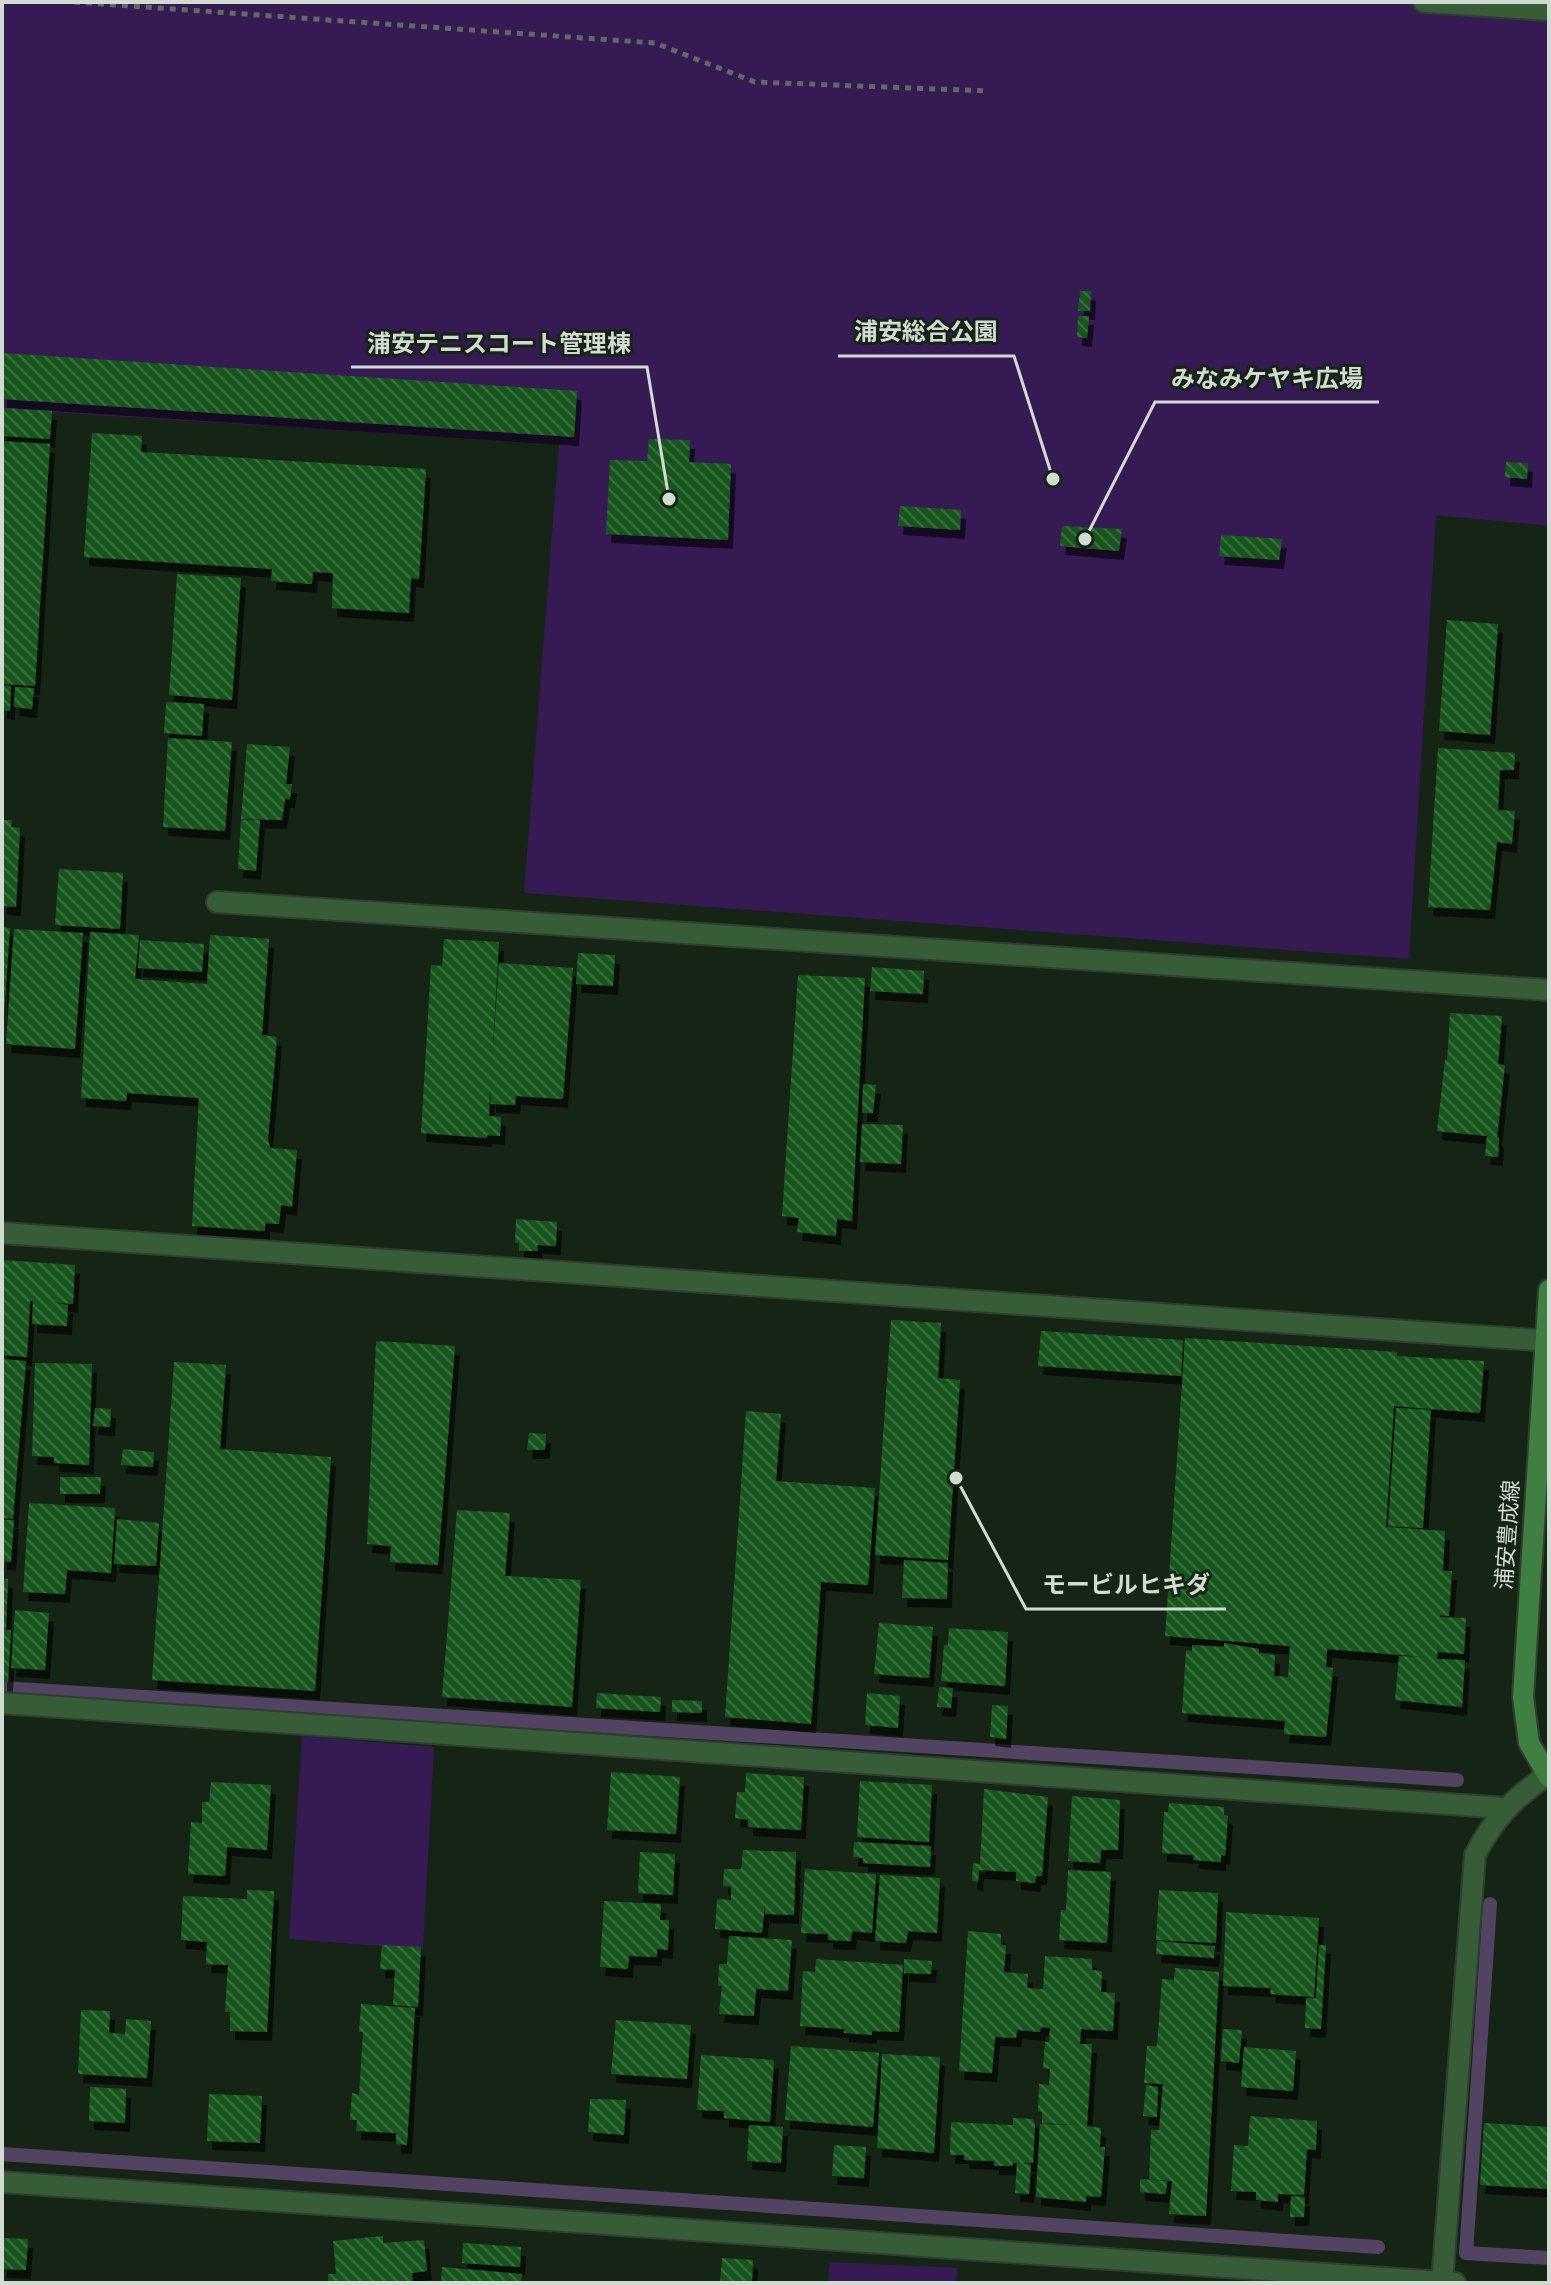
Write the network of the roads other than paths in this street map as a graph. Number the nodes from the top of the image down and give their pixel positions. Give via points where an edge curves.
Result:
1 (1424, 2) edge
2 (1549, 10) edge
3 (217, 902) dead end
4 (1549, 990) edge
5 (2, 1233) edge
6 (1549, 1290) edge
7 (1547, 1341) edge
8 (2, 1703) edge
9 (1548, 1776) edge
10 (1506, 1808) junction
11 (2, 2182) edge
12 (1442, 2283) edge
13 (1455, 2283) edge

1 - 2 street
3 - 4 street
5 - 7 street
6 - 7 main road, 浦安豊成線
7 - 9 main road, 浦安豊成線 via 1523,1697 1529,1743
8 - 10 street
9 - 10 street
10 - 12 street via 1475,1855
11 - 12 street
12 - 13 street

